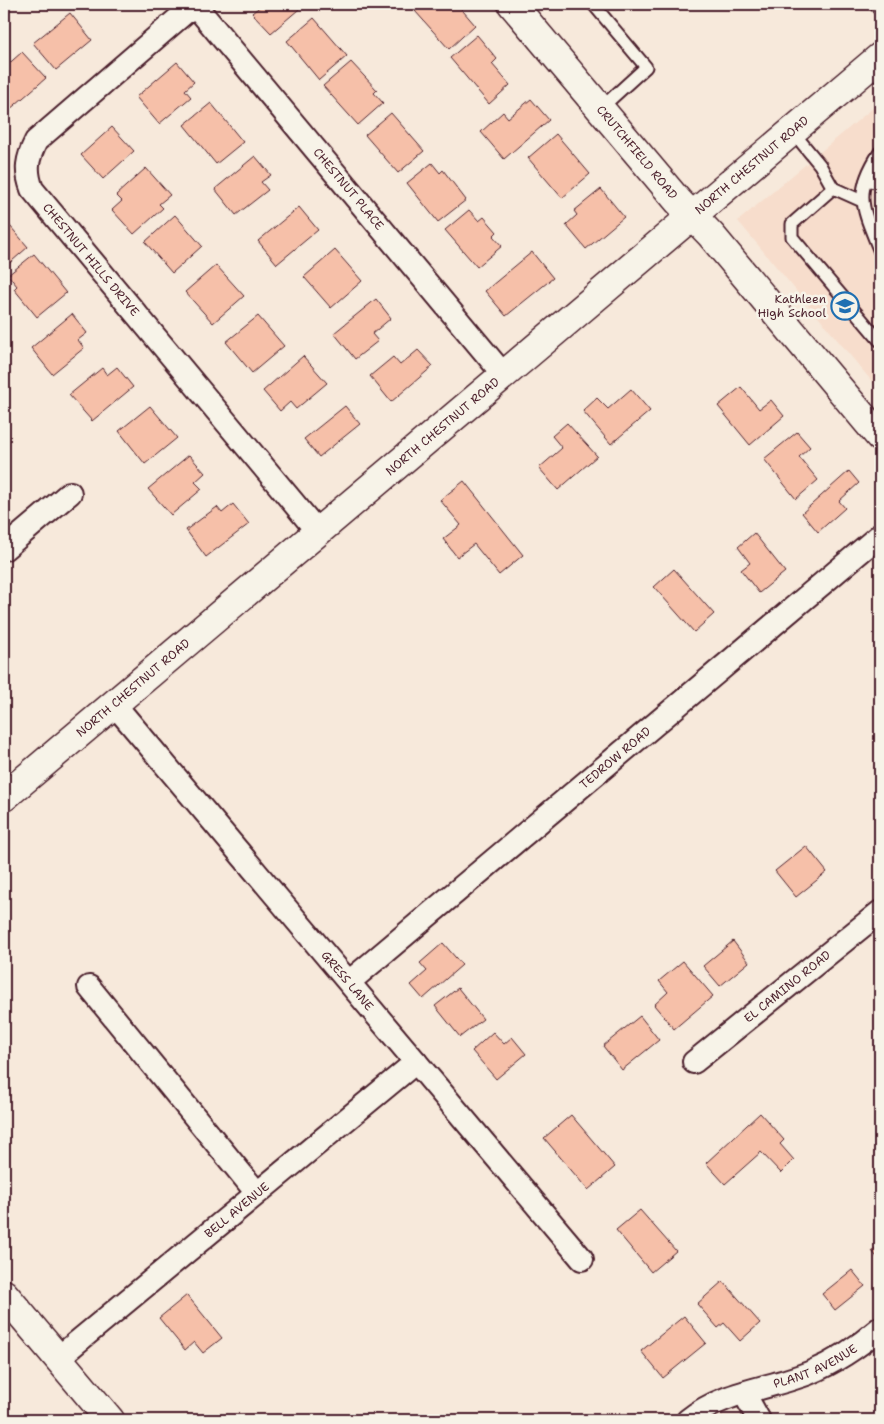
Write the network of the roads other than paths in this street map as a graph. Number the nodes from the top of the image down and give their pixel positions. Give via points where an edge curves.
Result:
1 (194, 4) edge
2 (512, 4) edge
3 (593, 4) edge
4 (875, 4) edge
5 (880, 10) edge
6 (880, 57) edge
7 (600, 109) junction
8 (792, 131) junction
9 (880, 152) edge
10 (866, 180) junction
11 (880, 182) edge
12 (833, 188) junction
13 (862, 201) junction
14 (693, 216) junction
15 (880, 252) edge
16 (880, 341) edge
17 (503, 374) junction
18 (875, 423) edge
19 (70, 493) dead end
20 (317, 531) junction
21 (880, 534) edge
22 (6, 542) edge
23 (114, 704) junction
24 (5, 793) edge
25 (880, 912) edge
26 (349, 982) junction
27 (89, 987) dead end
28 (416, 1062) junction
29 (694, 1062) dead end
30 (257, 1193) junction
31 (582, 1259) dead end
32 (4, 1294) edge
33 (880, 1328) edge
34 (58, 1358) junction
35 (744, 1393) junction
36 (110, 1420) edge
37 (688, 1420) edge
38 (760, 1420) edge

1 - 17 street, CHESTNUT PLACE
1 - 20 street, CHESTNUT HILLS DRIVE via 36,141 27,159 27,174 32,189
2 - 7 street, CRUTCHFIELD ROAD
3 - 7 lane via 646,67
4 - 5 lane
6 - 8 street, NORTH CHESTNUT ROAD
7 - 14 street, CRUTCHFIELD ROAD
8 - 12 lane via 820,165
8 - 14 street, NORTH CHESTNUT ROAD
9 - 10 lane
10 - 11 lane
10 - 13 lane
12 - 13 lane
12 - 16 lane via 792,224 792,238
13 - 15 lane
14 - 17 street, NORTH CHESTNUT ROAD
14 - 18 street, CRUTCHFIELD ROAD
17 - 20 street, NORTH CHESTNUT ROAD
19 - 22 street
20 - 23 street, NORTH CHESTNUT ROAD
21 - 26 street, TEDROW ROAD
23 - 24 street, NORTH CHESTNUT ROAD
23 - 26 street, GRESS LANE
25 - 29 street, EL CAMINO ROAD
26 - 28 street, GRESS LANE
27 - 30 street
28 - 30 street, BELL AVENUE
28 - 31 street, GRESS LANE
30 - 34 street, BELL AVENUE
32 - 34 street
33 - 35 street, PLANT AVENUE via 838,1360
34 - 36 street
35 - 37 street, PLANT AVENUE via 704,1407
35 - 38 street

